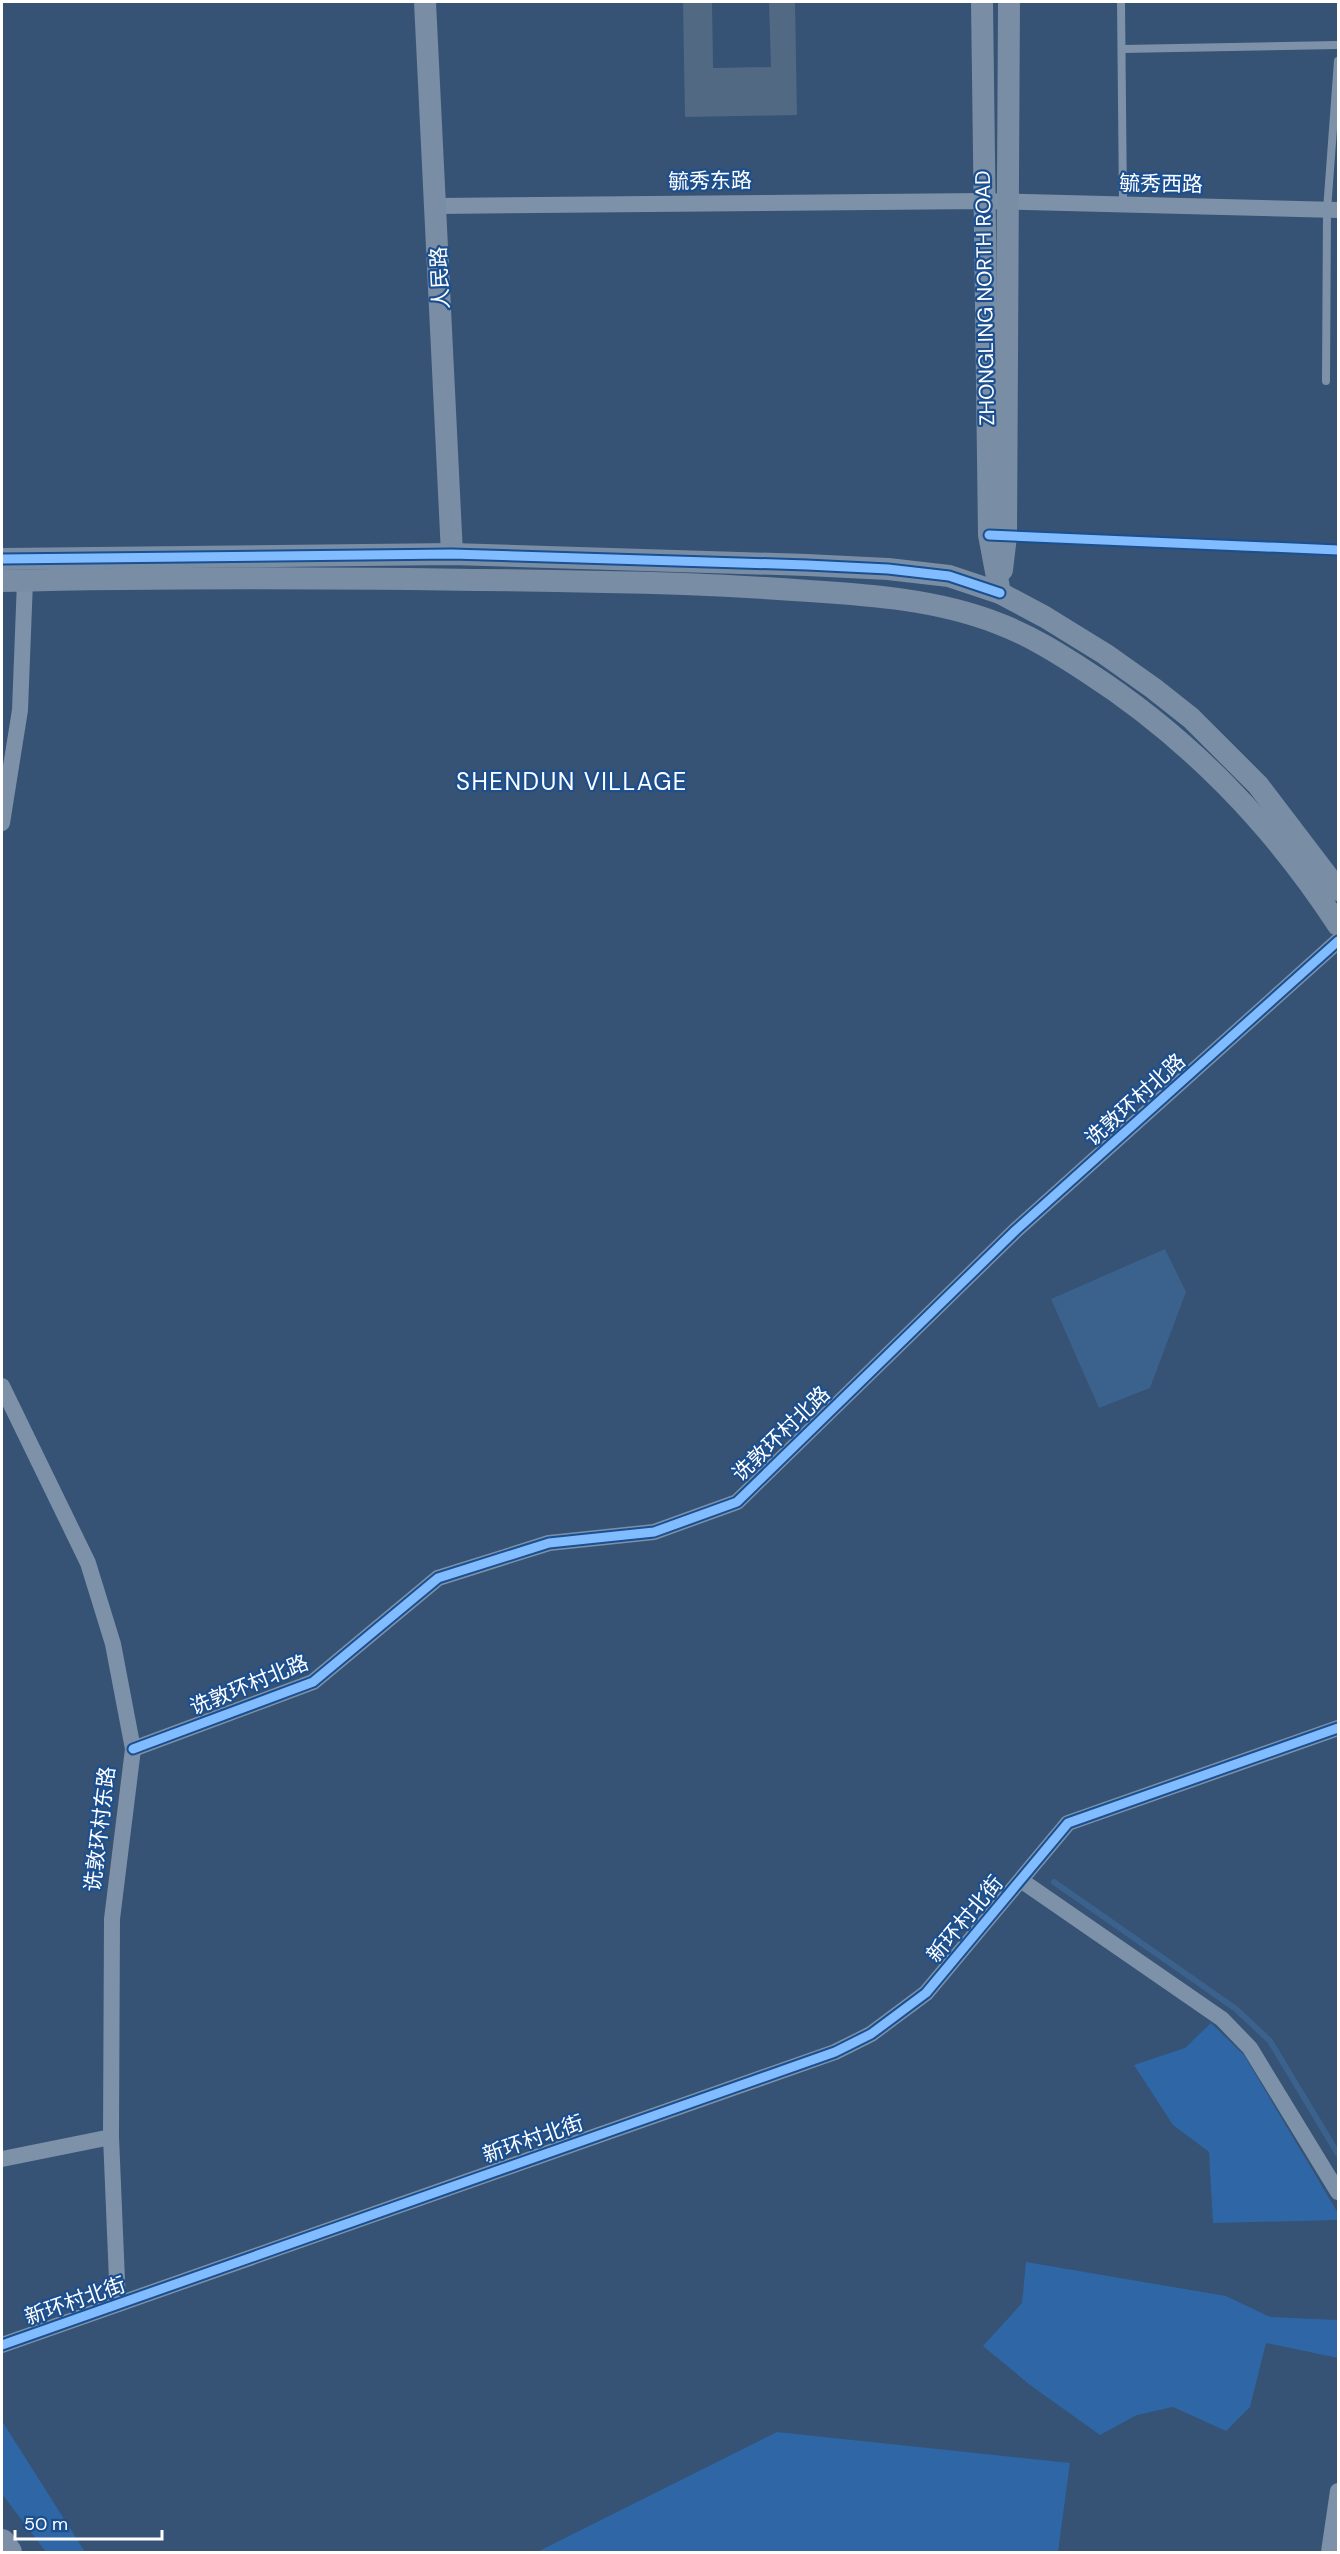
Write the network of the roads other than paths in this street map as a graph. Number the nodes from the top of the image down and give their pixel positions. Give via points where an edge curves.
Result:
1 (425, 2) edge
2 (982, 2) edge
3 (1009, 2) edge
4 (1121, 2) edge
5 (1338, 45) edge
6 (1122, 49) junction
7 (1338, 61) edge
8 (983, 201) junction
9 (1008, 202) junction
10 (1123, 205) junction
11 (437, 207) junction
12 (1333, 210) edge
13 (1326, 381) dead end
14 (998, 536) junction
15 (1338, 550) edge
16 (452, 554) junction
17 (2, 559) edge
18 (2, 581) edge
19 (25, 581) junction
20 (1000, 593) junction
21 (997, 622) junction
22 (2, 823) edge
23 (1338, 890) edge
24 (1338, 926) edge
25 (1338, 941) edge
26 (2, 1386) edge
27 (1338, 1728) edge
28 (133, 1749) junction
29 (1022, 1881) junction
30 (111, 2137) junction
31 (2, 2159) edge
32 (1338, 2192) edge
33 (118, 2304) junction
34 (2, 2345) edge
35 (1338, 2491) edge
36 (2, 2542) edge
37 (9, 2553) edge
38 (1329, 2553) edge

1 - 11 main road, 人民路
2 - 8 main road, ZHONGLING NORTH ROAD
3 - 9 main road, ZHONGLING NORTH ROAD
4 - 6 lane
5 - 6 lane
6 - 10 lane
7 - 12 lane
8 - 9 street, 毓秀西路
8 - 11 street, 毓秀东路
8 - 14 main road, ZHONGLING NORTH ROAD
9 - 10 street, 毓秀西路
9 - 14 main road, ZHONGLING NORTH ROAD
10 - 12 street, 毓秀西路
11 - 16 main road, 人民路
12 - 13 lane
14 - 15 lane
14 - 20 main road, ZHONGLING NORTH ROAD
16 - 17 main road
16 - 20 main road via 888,569 949,576
18 - 19 main road
19 - 21 main road via 385,577 709,584 917,602
19 - 22 street via 20,710
20 - 21 street, ZHONGLING NORTH ROAD
20 - 23 main road via 1105,654 1191,718 1258,785
21 - 24 main road via 1050,648 1106,684 1212,770 1296,866
25 - 28 street, 诜敦环村北路 via 1016,1230 737,1502 654,1532 549,1543 438,1578 313,1682
26 - 28 street, 诜敦环村东路 via 88,1563 113,1644
27 - 29 street, 新环村北街 via 1068,1823
28 - 30 street, 诜敦环村东路 via 112,1918
29 - 32 street via 1222,2019 1250,2048
29 - 33 street, 新环村北街 via 926,1993 871,2034 836,2052
30 - 31 street
30 - 33 street, 诜敦环村东路
33 - 34 street, 新环村北街
35 - 38 street
36 - 37 main road

